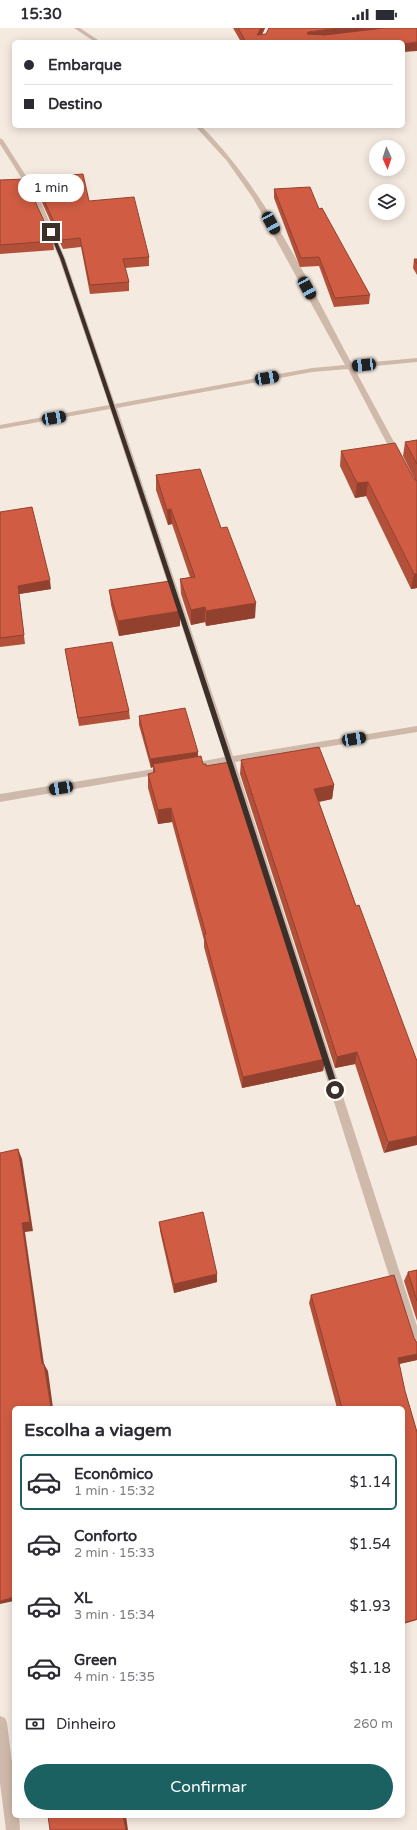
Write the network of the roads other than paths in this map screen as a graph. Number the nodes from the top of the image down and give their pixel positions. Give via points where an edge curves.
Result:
1 (77, 28) edge
2 (95, 40) edge
3 (200, 128) edge
4 (0, 140) edge
5 (417, 360) edge
6 (350, 366) junction
7 (113, 406) junction
8 (0, 427) edge
9 (402, 465) edge
10 (417, 729) edge
11 (230, 760) junction
12 (0, 798) edge
13 (417, 1345) edge
14 (0, 1723) edge
15 (13, 1830) edge

1 - 2 street
3 - 6 street via 213,140 257,196
4 - 7 street via 34,193 62,258
5 - 6 street
6 - 7 street via 312,370
6 - 9 street
7 - 8 street
7 - 11 street
10 - 11 street
11 - 12 street
11 - 13 street
14 - 15 street

